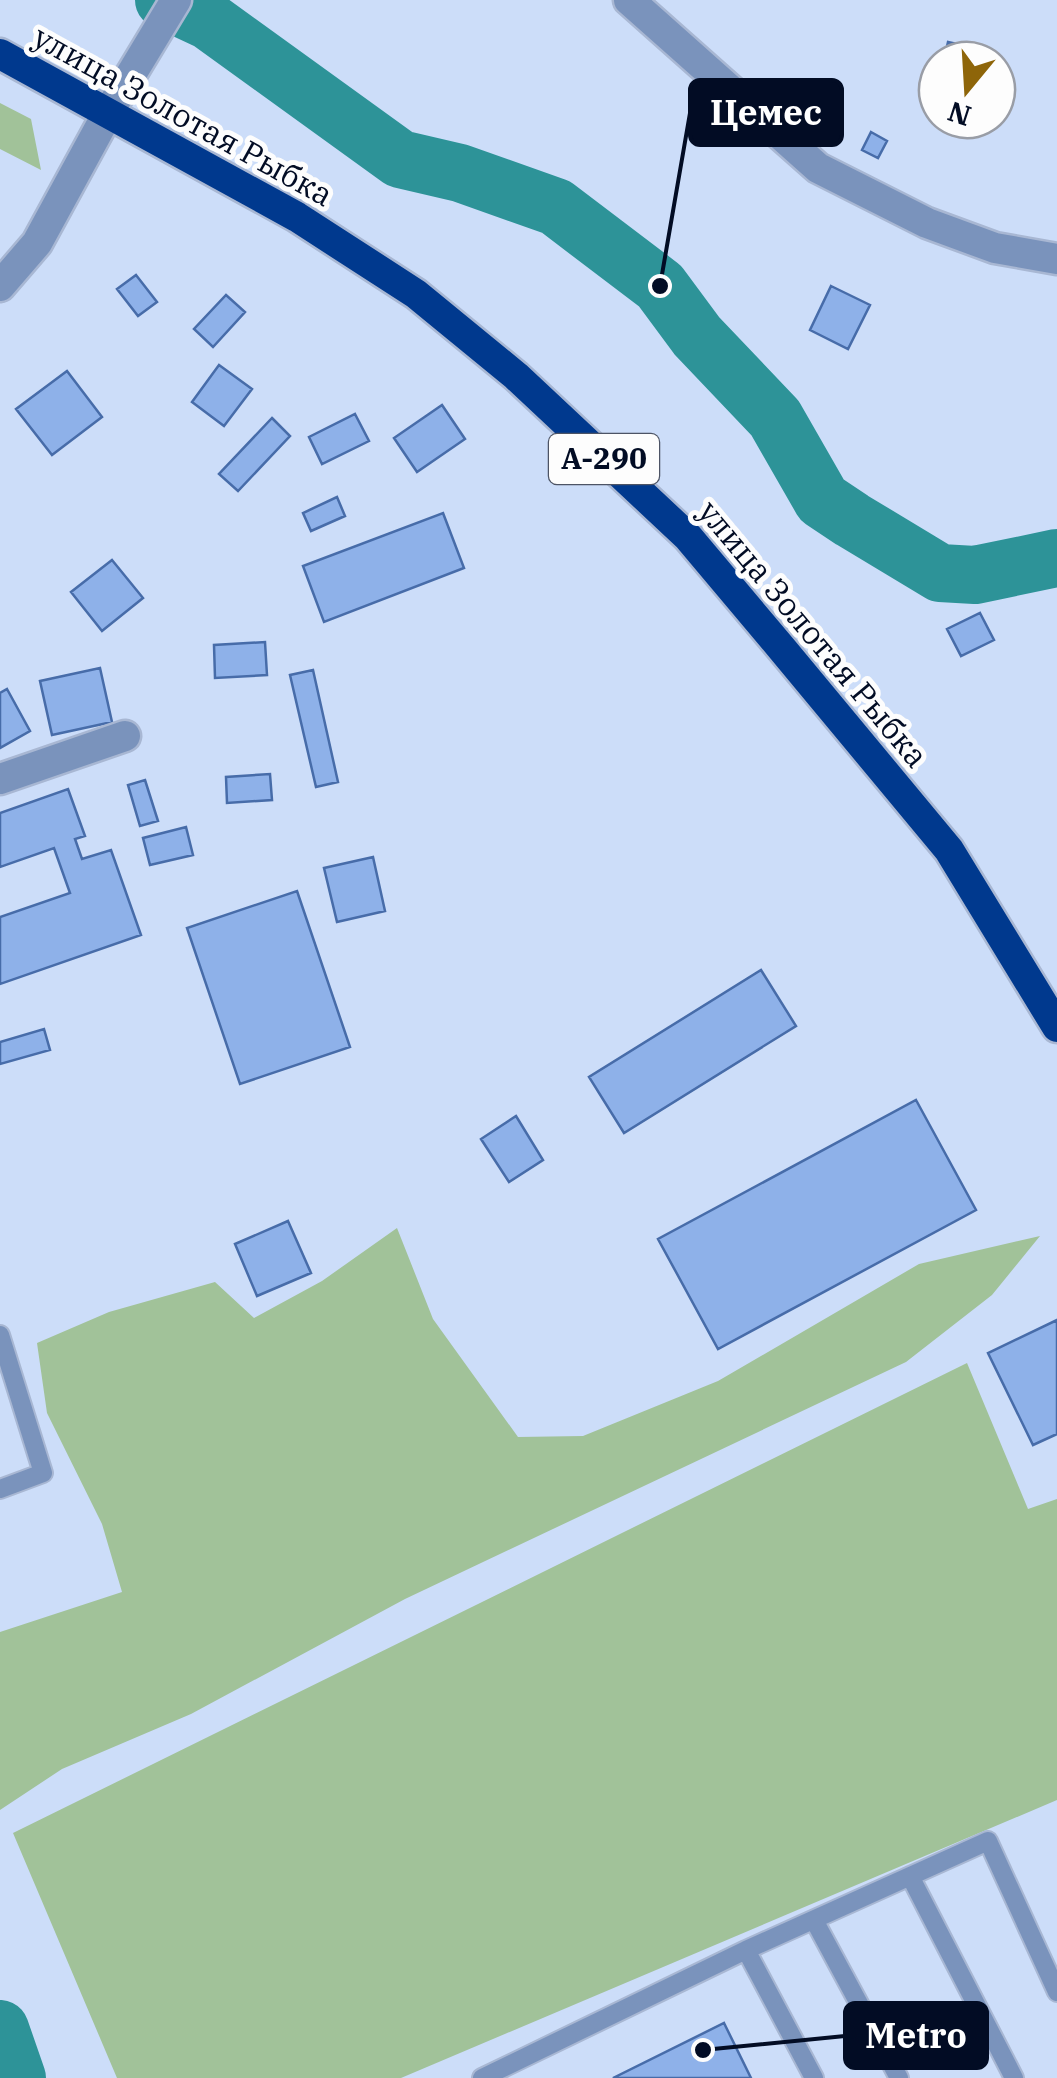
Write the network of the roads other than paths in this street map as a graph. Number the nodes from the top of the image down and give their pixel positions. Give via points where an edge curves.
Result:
1 (629, 0) edge
2 (169, 10) edge
3 (0, 54) edge
4 (109, 112) junction
5 (1057, 259) edge
6 (0, 286) edge
7 (125, 736) dead end
8 (0, 778) edge
9 (1057, 1028) edge
10 (0, 1335) edge
11 (0, 1489) edge
12 (910, 1876) junction
13 (814, 1920) junction
14 (746, 1950) junction
15 (1057, 1992) edge
16 (482, 2078) edge
17 (814, 2078) edge
18 (899, 2078) edge
19 (1014, 2078) edge

1 - 5 street via 818,168 944,229 995,248
2 - 4 street
3 - 4 highway, улица Золотая Рыбка / А-290
4 - 6 street via 37,243
4 - 9 highway, улица Золотая Рыбка / А-290 via 297,217 416,294 516,376 688,537 950,850
7 - 8 street
10 - 11 lane via 44,1473
12 - 13 lane
12 - 15 lane via 988,1841
12 - 19 lane
13 - 14 lane
13 - 18 lane
14 - 16 lane
14 - 17 lane

